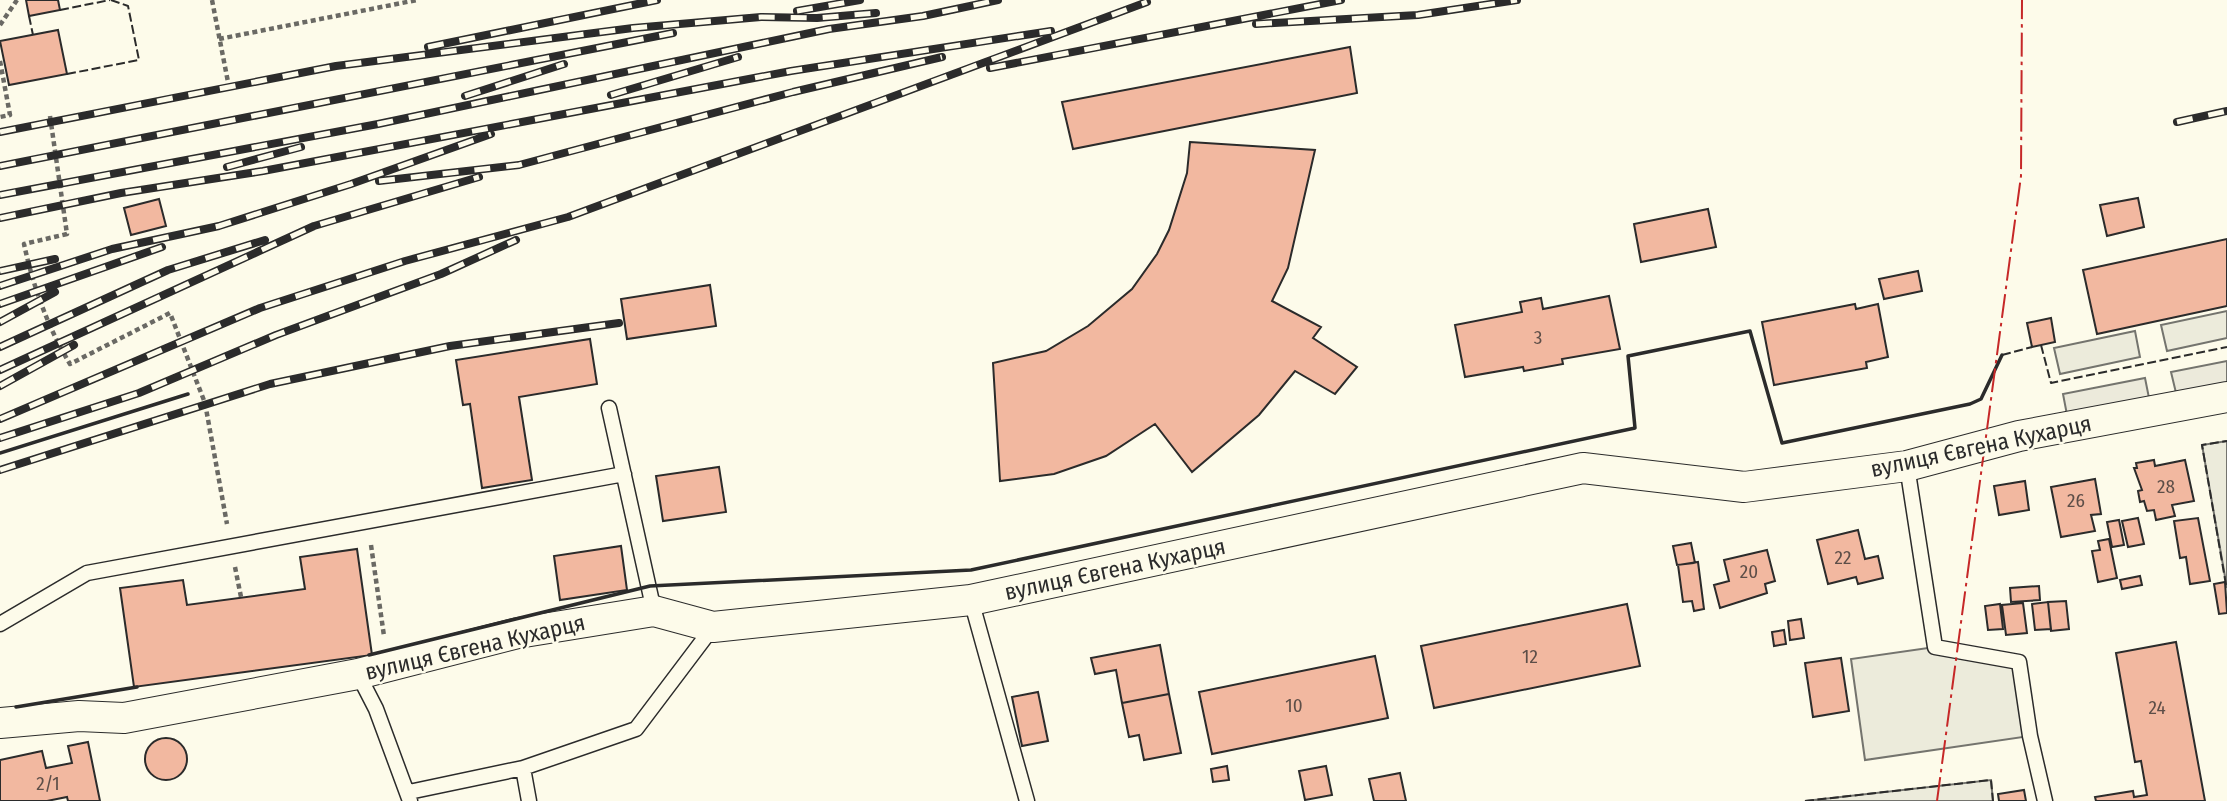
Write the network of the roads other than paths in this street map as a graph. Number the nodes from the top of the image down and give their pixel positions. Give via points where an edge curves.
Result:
1 (2227, 397) edge
2 (609, 408) dead end
3 (1908, 466) junction
4 (624, 474) junction
5 (971, 600) junction
6 (654, 611) junction
7 (0, 624) edge
8 (713, 627) junction
9 (358, 674) junction
10 (0, 723) edge
11 (523, 768) junction
12 (410, 797) edge
13 (529, 801) edge
14 (1027, 801) edge
15 (2045, 801) edge

1 - 3 street, вулиця Євгена Кухарця via 2019,436
2 - 4 lane
3 - 5 street, вулиця Євгена Кухарця via 1744,487 1583,467
3 - 15 lane via 1935,647 2019,662
4 - 6 lane
4 - 7 lane via 87,573
5 - 8 street, вулиця Євгена Кухарця
5 - 14 lane
6 - 8 street, вулиця Євгена Кухарця
6 - 9 street, вулиця Євгена Кухарця via 518,633
8 - 11 lane via 636,729
9 - 10 street, вулиця Євгена Кухарця via 124,718 79,716
9 - 12 lane
11 - 12 lane
11 - 13 lane

